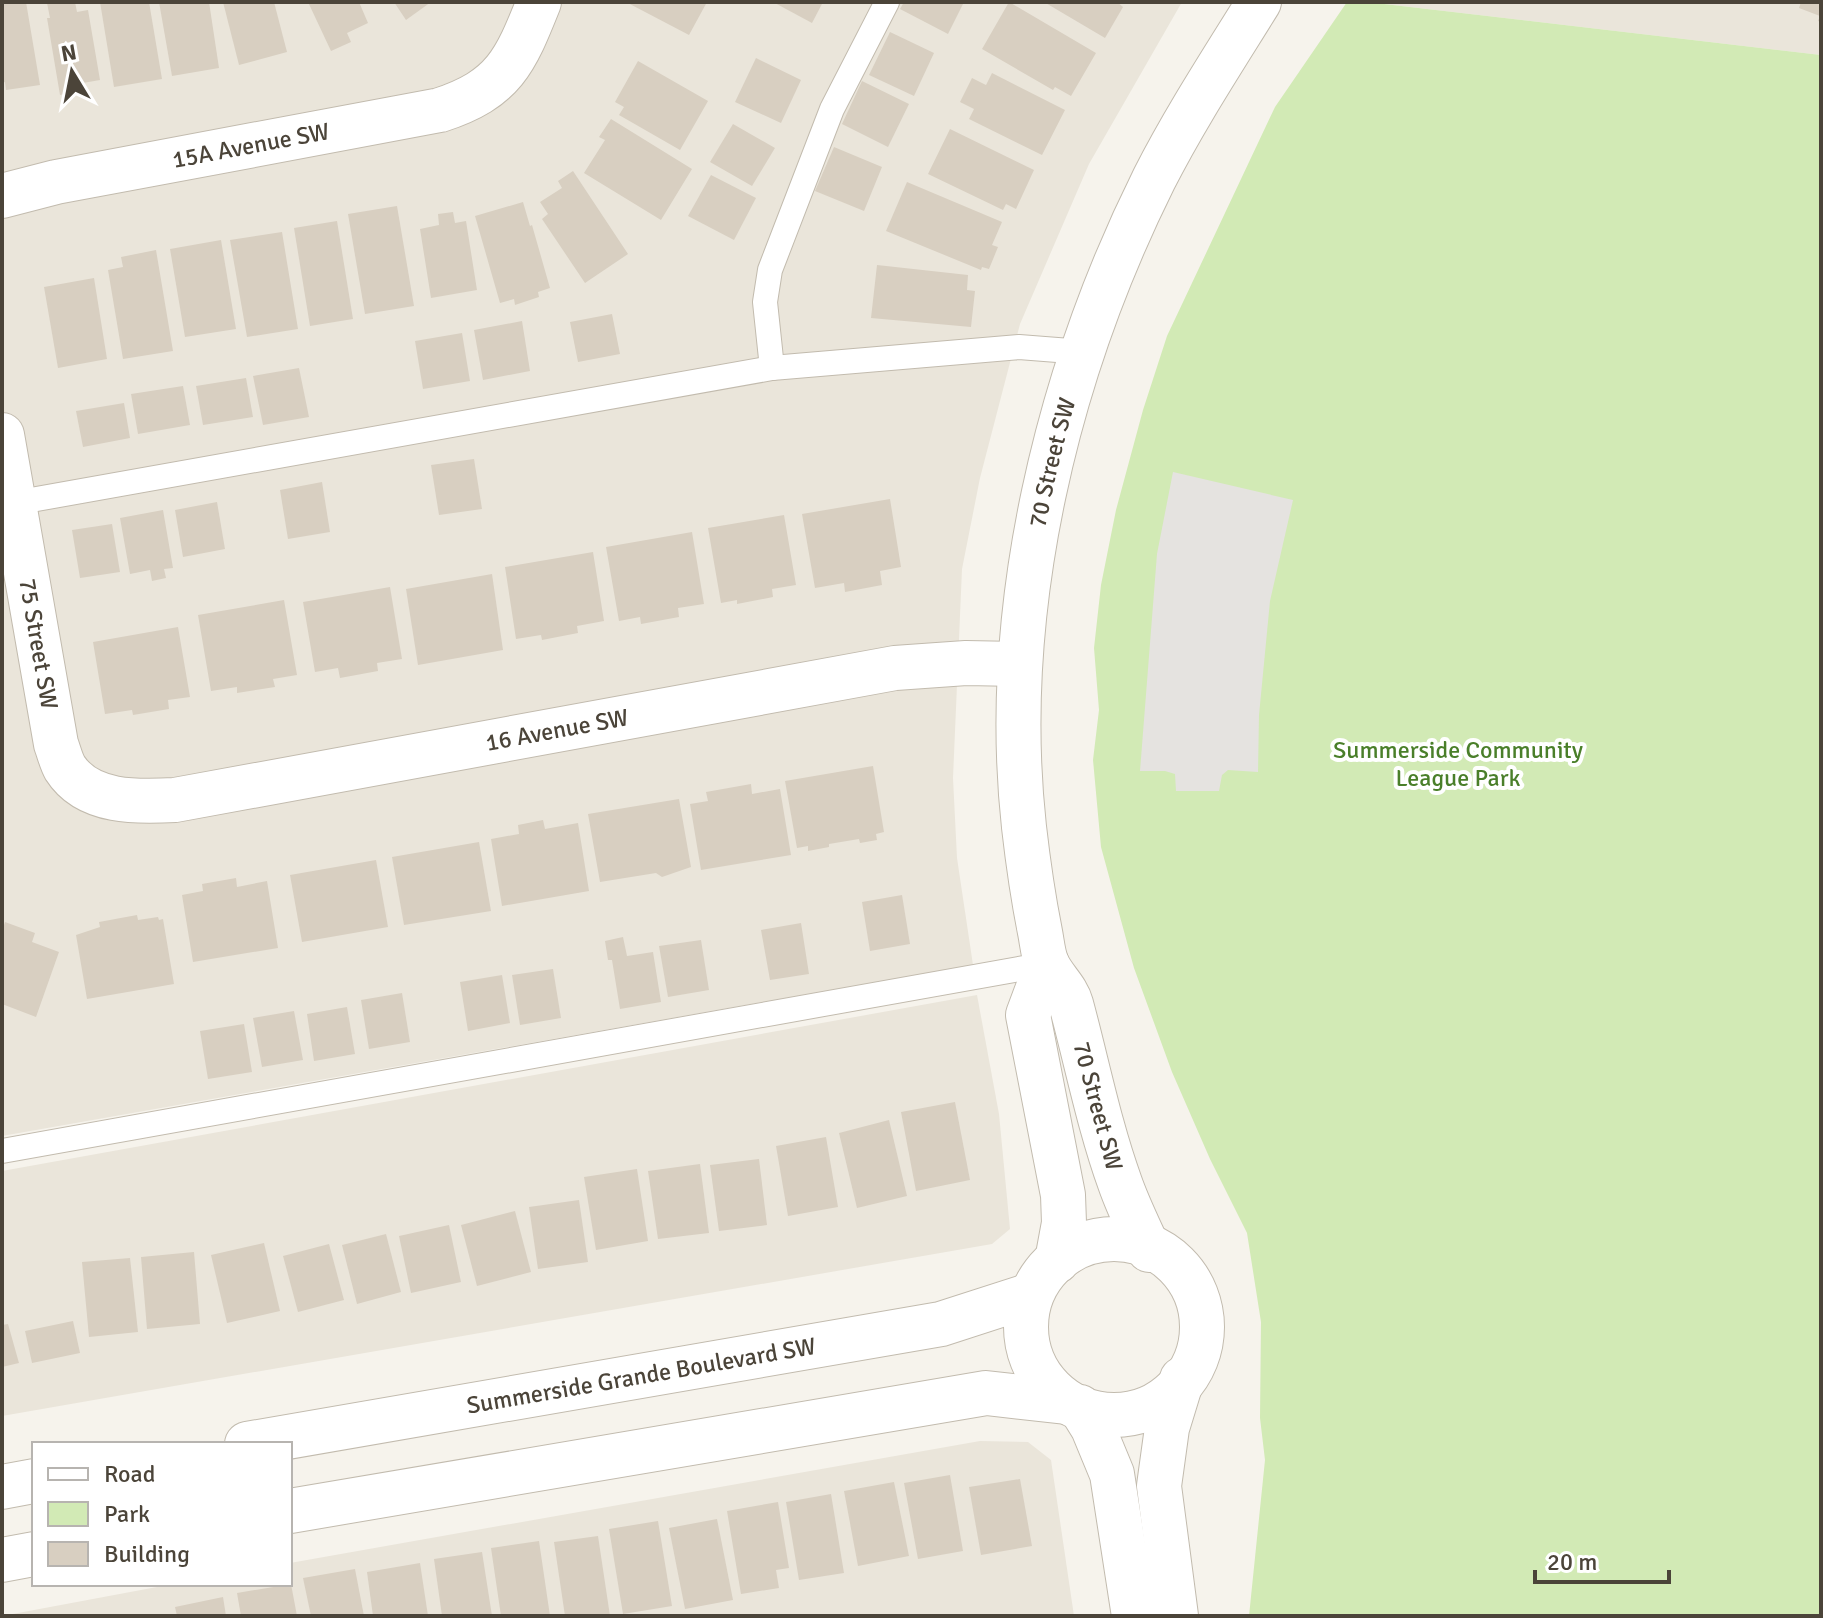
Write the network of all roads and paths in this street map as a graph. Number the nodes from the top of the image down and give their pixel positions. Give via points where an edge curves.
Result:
1 (539, 2) edge
2 (887, 2) edge
3 (1259, 2) edge
4 (2, 196) edge
5 (1083, 352) junction
6 (772, 368) junction
7 (2, 435) edge
8 (14, 503) junction
9 (1019, 664) junction
10 (95, 791) joint
11 (1047, 964) junction
12 (2, 1151) edge
13 (1149, 1250) junction
14 (1044, 1278) junction
15 (1182, 1379) junction
16 (1073, 1404) junction
17 (259, 1442) edge
18 (32, 1481) edge
19 (2, 1487) edge
20 (292, 1511) edge
21 (32, 1554) edge
22 (2, 1560) edge
23 (1134, 1616) edge
24 (1176, 1616) edge

1 - 4 street, 15A Avenue SW via 509,66 493,85 469,100
2 - 6 lane via 832,109 770,270 765,302
3 - 5 street, 70 Street SW via 1154,178
5 - 6 lane via 1019,347
5 - 9 street, 70 Street SW via 1040,516
6 - 8 lane
7 - 8 street, 75 Street SW
8 - 10 street, 75 Street SW via 56,744 65,767
9 - 10 street, 16 Avenue SW via 895,668 175,800 136,802
9 - 11 street, 70 Street SW via 1020,792
11 - 12 lane
11 - 13 street, 70 Street SW via 1069,998 1120,1186
11 - 14 street, 70 Street SW via 1028,1015 1064,1223
13 - 14 street via 1121,1239 1093,1241 1067,1252
13 - 15 street via 1185,1274 1202,1317 1195,1363
14 - 16 street via 1025,1319 1026,1343 1047,1386
14 - 17 street, Summerside Grande Boulevard SW via 941,1324
15 - 16 street via 1167,1398 1148,1409 1105,1415
15 - 24 street via 1164,1441 1159,1486
16 - 20 street via 986,1393
16 - 23 street via 1093,1428 1112,1474
18 - 19 street
21 - 22 street

